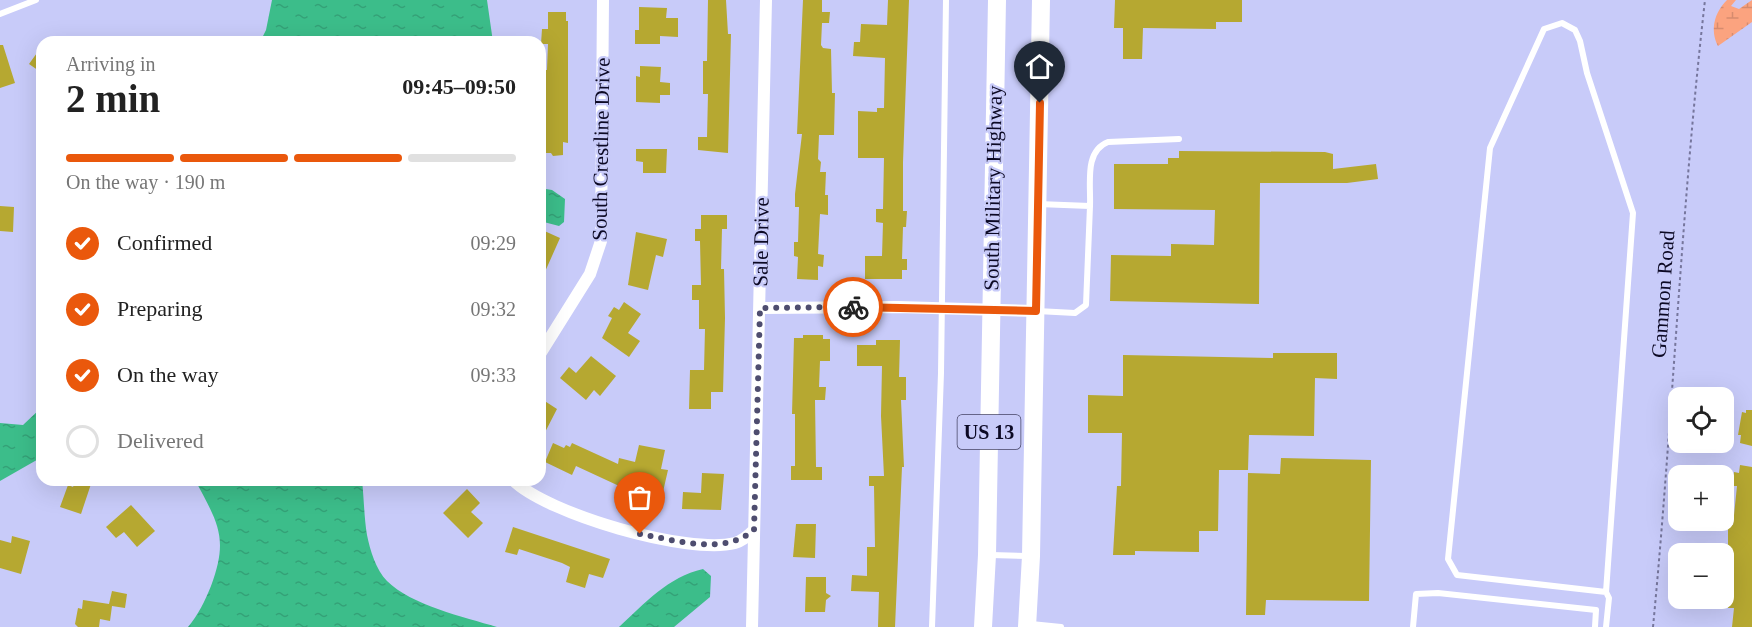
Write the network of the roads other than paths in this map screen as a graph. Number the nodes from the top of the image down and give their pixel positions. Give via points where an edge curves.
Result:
1 (36, 0) edge
2 (603, 0) edge
3 (766, 0) edge
4 (946, 0) edge
5 (997, 0) edge
6 (1041, 0) edge
7 (0, 14) edge
8 (1179, 139) dead end
9 (1038, 204) junction
10 (1090, 206) junction
11 (760, 308) junction
12 (942, 308) junction
13 (990, 310) junction
14 (1036, 311) junction
15 (546, 344) edge
16 (520, 486) edge
17 (754, 530) junction
18 (987, 555) junction
19 (1031, 556) junction
20 (1606, 592) junction
21 (1027, 626) edge
22 (752, 627) edge
23 (932, 627) edge
24 (983, 627) edge
25 (1061, 627) edge
26 (1413, 627) edge
27 (1594, 627) edge
28 (1606, 627) edge

1 - 7 lane
2 - 15 street, South Crestline Drive via 601,241 590,274
3 - 11 street, Sale Drive
4 - 12 lane
5 - 13 main road, South Military Highway / US 13
6 - 9 main road, US 13
8 - 10 lane via 1108,142 1097,146 1092,154
9 - 10 lane
9 - 14 main road, US 13
10 - 14 lane via 1086,305 1075,313
11 - 12 street
11 - 17 street, Sale Drive
12 - 13 street
12 - 23 lane
13 - 14 street
13 - 18 main road, South Military Highway / US 13
14 - 19 main road, US 13
16 - 17 street via 564,509 640,534 715,544 735,543
17 - 22 street, Sale Drive
18 - 19 lane
18 - 24 main road, South Military Highway / US 13
19 - 21 main road, US 13
20 - 20 lane via 1634,213 1580,41 1575,30 1562,23 1544,29 1490,148 1448,560 1457,575
20 - 28 lane
21 - 25 lane
26 - 27 lane via 1416,594 1596,610

